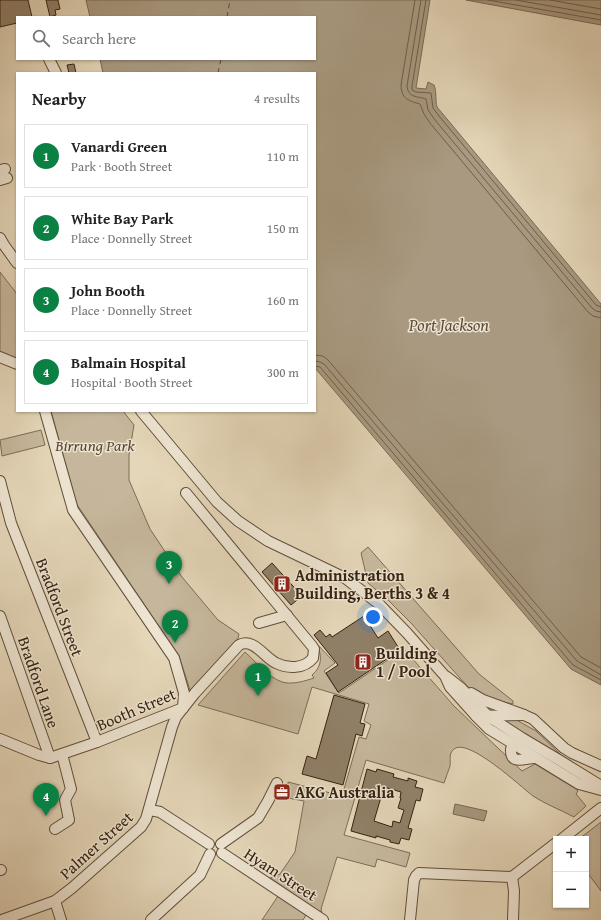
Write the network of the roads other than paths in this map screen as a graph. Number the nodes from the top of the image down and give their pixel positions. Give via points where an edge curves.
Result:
1 (50, 60) edge
2 (58, 60) edge
3 (56, 71) edge
4 (0, 238) edge
5 (16, 262) edge
6 (0, 357) edge
7 (16, 364) edge
8 (45, 412) edge
9 (142, 412) edge
10 (0, 481) edge
11 (186, 493) dead end
12 (0, 616) edge
13 (287, 616) junction
14 (259, 623) dead end
15 (445, 676) junction
16 (461, 688) junction
17 (184, 708) junction
18 (524, 715) junction
19 (476, 716) junction
20 (488, 716) junction
21 (0, 739) edge
22 (525, 740) junction
23 (97, 742) junction
24 (514, 744) junction
25 (62, 754) junction
26 (50, 758) junction
27 (581, 758) junction
28 (559, 760) junction
29 (601, 766) edge
30 (277, 783) dead end
31 (601, 786) edge
32 (601, 790) edge
33 (601, 808) edge
34 (150, 810) junction
35 (55, 829) dead end
36 (566, 836) edge
37 (553, 845) edge
38 (222, 848) junction
39 (210, 849) junction
40 (512, 877) junction
41 (55, 901) junction
42 (2, 920) edge
43 (61, 920) edge
44 (150, 920) edge
45 (323, 920) edge
46 (410, 920) edge
47 (513, 920) edge

1 - 3 street
2 - 3 street
4 - 5 street
6 - 7 street
8 - 17 street via 73,510 174,658 184,692
9 - 15 street via 217,502 238,521 268,541 354,584 395,620
10 - 23 street, Bradford Street via 11,523
11 - 13 street
12 - 26 street, Bradford Lane
13 - 14 street
13 - 17 street, Booth Street via 314,649 314,658 310,663 288,667 275,663 253,646 241,644
15 - 16 street
15 - 19 street via 450,687
16 - 18 street via 483,700
16 - 20 street
17 - 23 street, Booth Street
17 - 34 street, Palmer Street via 172,726
18 - 20 street
18 - 27 street via 539,723 564,748
19 - 20 street
19 - 24 street via 489,729
20 - 22 street
21 - 26 street
22 - 24 street
22 - 28 street
23 - 25 street, Booth Street
24 - 32 street via 580,784
25 - 26 street, Booth Street
25 - 35 street via 71,789 64,800 69,820
27 - 28 street
27 - 29 street
28 - 31 street
30 - 38 street via 258,818
33 - 36 street
34 - 39 street via 160,812
34 - 41 street, Palmer Street via 142,827
37 - 40 street
38 - 39 street via 214,841
38 - 39 street via 216,857
38 - 45 street, Hyam Street
39 - 44 street via 200,875
40 - 46 street via 420,873 416,876 412,892
40 - 47 street
41 - 42 street, Palmer Street
41 - 43 street

